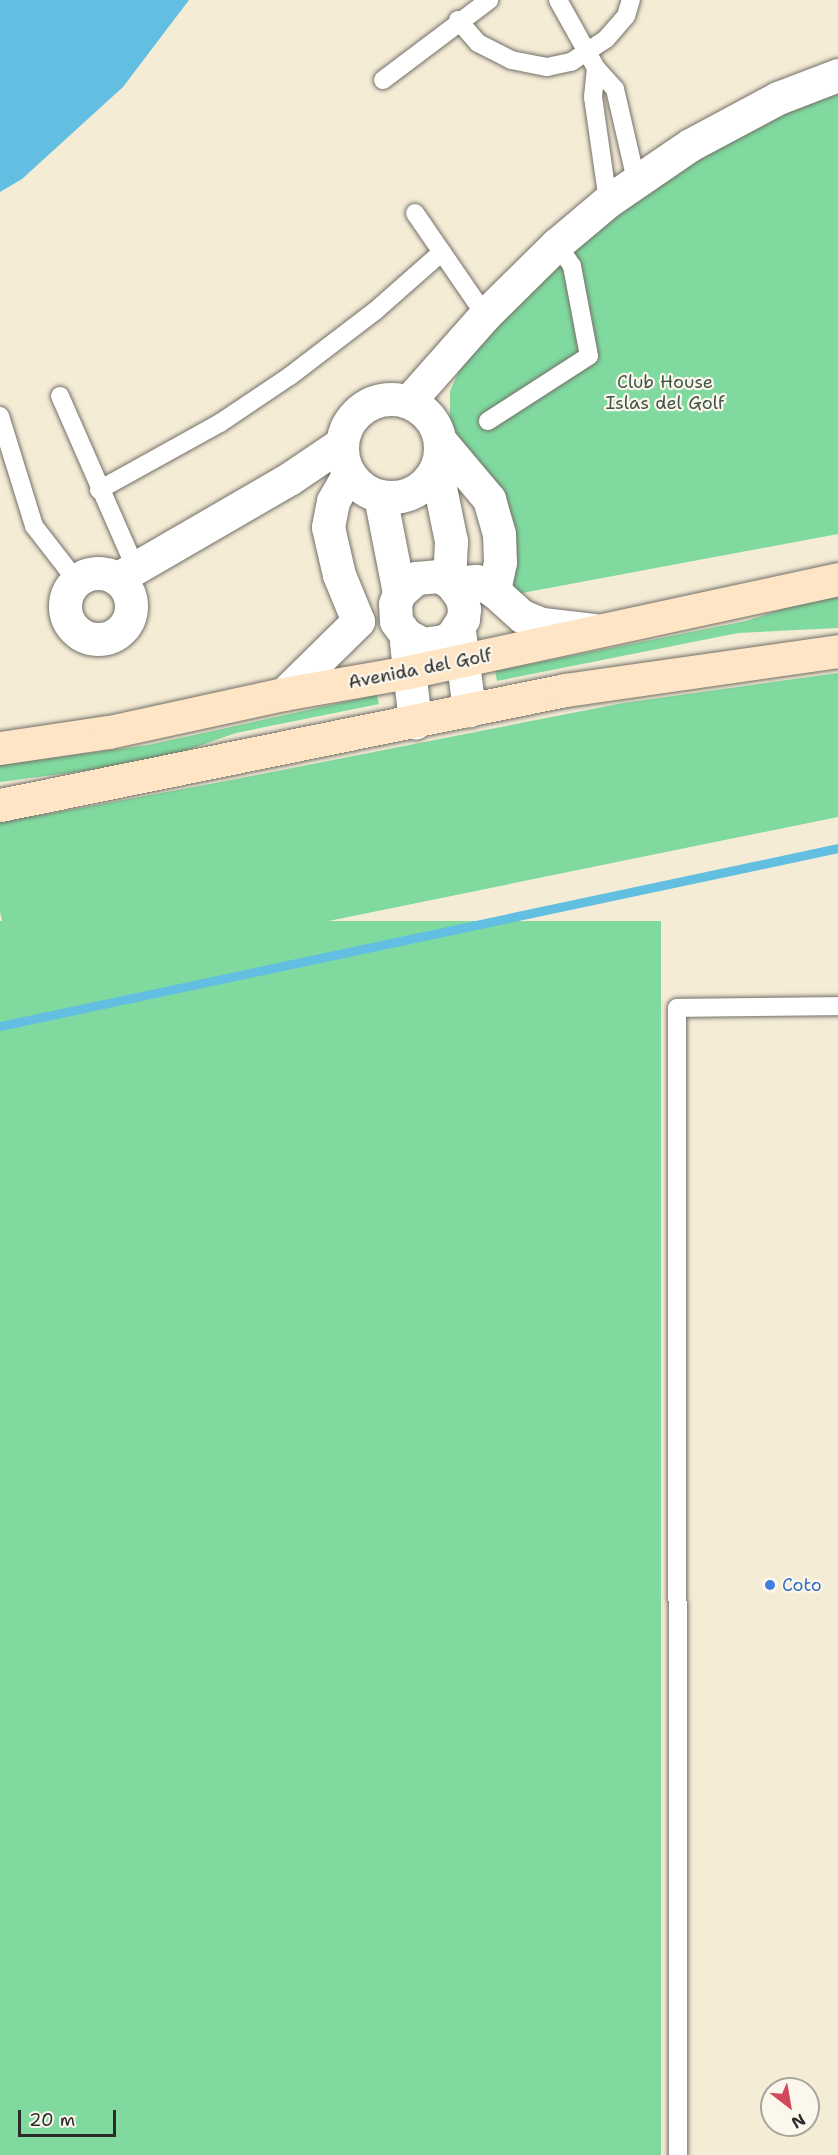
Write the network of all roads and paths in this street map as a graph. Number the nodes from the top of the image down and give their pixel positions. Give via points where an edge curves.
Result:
1 (489, 0) edge
2 (558, 0) edge
3 (631, 0) edge
4 (458, 20) junction
5 (588, 51) junction
6 (596, 68) junction
7 (838, 75) edge
8 (383, 80) dead end
9 (636, 180) junction
10 (608, 201) junction
11 (415, 213) dead end
12 (556, 244) junction
13 (442, 252) junction
14 (484, 315) junction
15 (60, 396) dead end
16 (409, 401) junction
17 (0, 416) edge
18 (488, 421) dead end
19 (439, 455) junction
20 (6, 457) edge
21 (345, 458) junction
22 (99, 490) junction
23 (380, 496) junction
24 (127, 574) junction
25 (838, 579) edge
26 (76, 580) junction
27 (450, 582) junction
28 (494, 591) junction
29 (398, 595) junction
30 (358, 621) junction
31 (458, 628) junction
32 (598, 631) junction
33 (406, 635) junction
34 (838, 651) edge
35 (460, 662) junction
36 (409, 672) junction
37 (284, 694) junction
38 (469, 710) junction
39 (415, 722) junction
40 (0, 748) edge
41 (0, 805) edge
42 (838, 1006) edge
43 (678, 2155) edge

1 - 4 lane
2 - 5 lane
3 - 5 lane via 626,16 606,39
4 - 5 lane via 478,43 511,60 547,67 571,62
4 - 8 lane
5 - 6 lane
6 - 9 lane via 615,89
6 - 10 lane via 593,97
7 - 9 street via 778,98 690,145
9 - 10 street
10 - 12 street
11 - 13 lane
12 - 14 street
12 - 18 lane via 572,266 589,356
13 - 14 lane
13 - 22 lane via 375,311 290,376 220,423
14 - 16 street
15 - 22 lane
16 - 19 street via 430,417
16 - 21 street via 386,399 365,406 346,428
17 - 20 lane
19 - 23 street via 419,489 394,497
19 - 27 street via 451,541
19 - 28 street via 489,499 500,534
20 - 26 lane via 33,525
21 - 23 street via 357,484
21 - 24 street via 289,479 166,547
21 - 30 street via 328,527 339,575
22 - 24 lane
23 - 29 street
24 - 26 street via 97,572
24 - 26 street via 129,618 115,634 93,639 83,636 67,620 64,599
25 - 32 street, Avenida del Golf
27 - 28 street via 476,581
27 - 29 street via 439,576 416,578
27 - 31 street via 462,598
28 - 32 street via 522,616 542,624
29 - 30 street
29 - 33 street via 396,621
30 - 37 street
31 - 33 street via 434,644 423,644
31 - 35 street
32 - 35 street, Avenida del Golf
33 - 36 street
34 - 38 street via 565,690
35 - 36 street, Avenida del Golf
35 - 38 street
36 - 37 street, Avenida del Golf
36 - 39 street
37 - 40 street, Avenida del Golf via 110,732
38 - 39 street
39 - 41 street
42 - 43 lane via 677,1008

